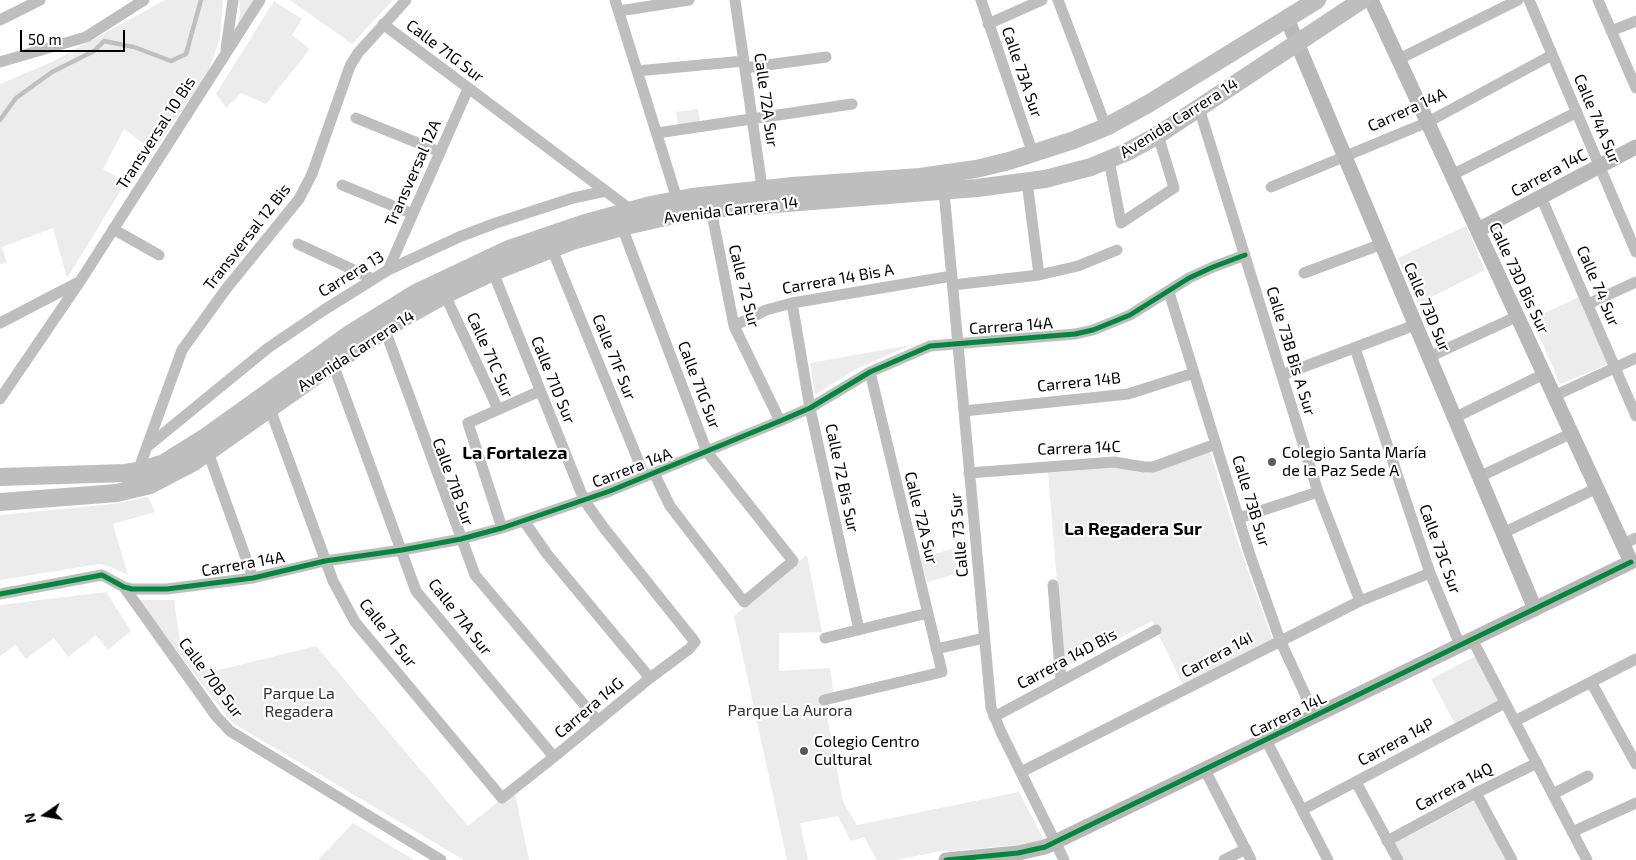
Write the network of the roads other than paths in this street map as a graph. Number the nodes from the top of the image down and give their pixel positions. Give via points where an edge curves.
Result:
1 (40, 0) edge
2 (144, 0) edge
3 (232, 0) edge
4 (260, 0) edge
5 (406, 0) edge
6 (688, 0) edge
7 (735, 0) edge
8 (981, 0) edge
9 (1042, 0) edge
10 (1058, 0) edge
11 (1317, 0) edge
12 (1362, 0) edge
13 (1371, 0) edge
14 (1518, 0) edge
15 (1529, 0) edge
16 (1598, 0) edge
17 (617, 5) edge
18 (1287, 18) junction
19 (0, 20) edge
20 (1636, 21) edge
21 (383, 24) junction
22 (988, 24) junction
23 (1611, 31) junction
24 (1297, 43) junction
25 (224, 55) junction
26 (1552, 55) junction
27 (826, 57) dead end
28 (1398, 59) junction
29 (0, 62) edge
30 (744, 64) junction
31 (637, 71) junction
32 (1636, 88) edge
33 (468, 89) junction
34 (852, 104) dead end
35 (1199, 108) junction
36 (1577, 112) junction
37 (356, 118) dead end
38 (752, 119) junction
39 (1428, 122) junction
40 (1106, 127) junction
41 (657, 133) junction
42 (1158, 134) junction
43 (1636, 147) edge
44 (440, 152) junction
45 (1033, 154) junction
46 (1344, 156) junction
47 (1109, 160) junction
48 (1600, 166) junction
49 (1452, 174) junction
50 (1027, 182) junction
51 (342, 186) dead end
52 (1271, 187) dead end
53 (606, 191) junction
54 (944, 191) junction
55 (764, 197) junction
56 (1541, 197) junction
57 (677, 199) junction
58 (711, 209) junction
59 (631, 210) junction
60 (413, 214) junction
61 (622, 227) junction
62 (113, 229) junction
63 (1478, 230) junction
64 (298, 244) dead end
65 (1382, 244) junction
66 (552, 249) junction
67 (1117, 250) dead end
68 (1636, 252) edge
69 (159, 255) dead end
70 (1245, 255) junction
71 (388, 270) junction
72 (493, 272) junction
73 (1304, 273) dead end
74 (1039, 275) junction
75 (374, 279) junction
76 (952, 281) junction
77 (1636, 282) edge
78 (79, 283) junction
79 (1169, 292) junction
80 (445, 295) junction
81 (792, 303) junction
82 (1588, 304) junction
83 (1518, 316) junction
84 (0, 323) edge
85 (1415, 325) junction
86 (734, 326) junction
87 (385, 330) junction
88 (958, 342) junction
89 (1355, 348) junction
90 (1429, 358) junction
91 (1636, 358) edge
92 (333, 364) junction
93 (1615, 368) junction
94 (870, 372) junction
95 (1194, 373) junction
96 (1544, 374) junction
97 (1282, 375) junction
98 (540, 391) junction
99 (1554, 396) junction
100 (0, 399) edge
101 (810, 408) junction
102 (270, 409) junction
103 (498, 409) junction
104 (964, 410) junction
105 (1636, 416) edge
106 (1454, 418) junction
107 (780, 421) junction
108 (1572, 432) junction
109 (1216, 444) junction
110 (147, 447) junction
111 (208, 452) junction
112 (707, 452) junction
113 (138, 471) junction
114 (969, 473) junction
115 (650, 475) junction
116 (0, 477) edge
117 (1479, 477) junction
118 (1597, 488) junction
119 (1318, 492) junction
120 (584, 500) junction
121 (0, 502) edge
122 (1239, 518) junction
123 (524, 521) junction
124 (502, 528) junction
125 (1503, 533) junction
126 (461, 538) junction
127 (1630, 541) edge
128 (402, 550) junction
129 (325, 561) junction
130 (1634, 566) edge
131 (1430, 573) junction
132 (253, 578) junction
133 (1053, 585) dead end
134 (124, 588) junction
135 (0, 594) edge
136 (1360, 601) junction
137 (744, 602) joint
138 (1535, 609) junction
139 (928, 613) junction
140 (859, 630) junction
141 (1156, 630) dead end
142 (825, 638) dead end
143 (984, 638) junction
144 (1280, 640) junction
145 (695, 642) joint
146 (1466, 642) junction
147 (936, 649) junction
148 (1636, 659) edge
149 (650, 678) junction
150 (1061, 680) junction
151 (1592, 682) junction
152 (824, 700) dead end
153 (1505, 703) junction
154 (1315, 716) junction
155 (994, 717) junction
156 (598, 721) junction
157 (1515, 721) junction
158 (1266, 740) junction
159 (554, 757) junction
160 (1536, 763) junction
161 (1636, 764) edge
162 (1205, 770) junction
163 (1021, 772) junction
164 (1588, 776) dead end
165 (1356, 782) junction
166 (1476, 793) junction
167 (1553, 794) junction
168 (502, 798) joint
169 (1636, 804) edge
170 (1302, 810) junction
171 (1572, 832) junction
172 (1387, 841) junction
173 (1056, 842) junction
174 (1246, 849) junction
175 (441, 860) edge
176 (946, 860) edge
177 (1064, 860) edge
178 (1224, 860) edge
179 (1251, 860) edge
180 (1328, 860) edge
181 (1398, 860) edge
182 (1512, 860) edge
183 (1587, 860) edge

1 - 19 street
2 - 29 street via 86,37
3 - 25 street
4 - 25 street, Transversal 10 Bis
5 - 21 street, Transversal 12 Bis
6 - 17 street
7 - 30 street, Calle 72A Sur
8 - 22 street, Calle 73A Sur
9 - 22 street
10 - 40 street
11 - 18 main road, Avenida Carrera 14
12 - 24 main road, Avenida Carrera 14
13 - 28 street, Calle 73D Bis Sur
14 - 28 street
15 - 26 street, Calle 74A Sur
16 - 23 street
17 - 31 street
18 - 24 street, Calle 73D Sur
18 - 40 main road, Avenida Carrera 14
20 - 23 street
21 - 33 street, Calle 71G Sur
21 - 110 street, Transversal 12 Bis via 350,66 312,174 299,199 182,350
22 - 45 street, Calle 73A Sur
23 - 32 street
24 - 35 main road, Avenida Carrera 14
24 - 46 street, Calle 73D Sur
25 - 62 street, Transversal 10 Bis
26 - 36 street, Calle 74A Sur
26 - 39 street, Carrera 14A
27 - 30 street
28 - 39 street, Calle 73D Bis Sur
30 - 31 street
30 - 38 street, Calle 72A Sur
31 - 41 street
33 - 44 street, Transversal 12A
33 - 53 street, Calle 71G Sur
34 - 38 street
35 - 42 main road, Avenida Carrera 14
35 - 70 street, Calle 73B Bis A Sur
36 - 48 street, Calle 74A Sur
36 - 49 street
37 - 44 street
38 - 41 street
38 - 55 street, Calle 72A Sur
39 - 46 street, Carrera 14A
39 - 49 street, Calle 73D Bis Sur
40 - 45 main road, Avenida Carrera 14
41 - 57 street
42 - 47 main road, Avenida Carrera 14
42 - 47 street via 1174,188 1121,223
43 - 48 street, Carrera 14C
44 - 60 street, Transversal 12A
45 - 55 main road, Avenida Carrera 14 via 1009,162 944,174
46 - 52 street, Carrera 14A
46 - 65 street, Calle 73D Sur
47 - 50 main road, Avenida Carrera 14
48 - 56 street, Carrera 14C
48 - 68 street, Calle 74A Sur
49 - 63 street, Calle 73D Bis Sur
50 - 54 main road, Avenida Carrera 14
50 - 74 street
51 - 60 street
53 - 59 street, Calle 71G Sur
53 - 71 street, Carrera 13 via 496,223
54 - 55 main road, Avenida Carrera 14
54 - 76 street, Calle 73 Sur
55 - 57 main road, Avenida Carrera 14
55 - 58 main road, Avenida Carrera 14
56 - 63 street, Carrera 14C
56 - 82 street, Calle 74 Sur
57 - 59 main road, Avenida Carrera 14
58 - 61 main road, Avenida Carrera 14
58 - 86 street, Calle 72 Sur
59 - 113 main road, Avenida Carrera 14 via 509,249 416,293 348,334 180,454
60 - 71 street, Transversal 12A
61 - 66 main road, Avenida Carrera 14
61 - 112 street, Calle 71G Sur
62 - 69 street
62 - 78 street, Transversal 10 Bis
63 - 83 street, Calle 73D Bis Sur
64 - 75 street
65 - 73 street
65 - 85 street, Calle 73D Sur
66 - 72 main road, Avenida Carrera 14
66 - 115 street, Calle 71F Sur
67 - 74 street, Carrera 14 Bis A via 1078,266
70 - 79 street, Carrera 14A via 1190,278
70 - 97 street, Calle 73B Bis A Sur
71 - 75 street, Carrera 13
72 - 80 main road, Avenida Carrera 14
72 - 98 street, Calle 71D Sur
74 - 76 street, Carrera 14 Bis A
75 - 110 street, Carrera 13 via 268,348
76 - 81 street, Carrera 14 Bis A
76 - 88 street, Calle 73 Sur
77 - 82 street
78 - 84 street
78 - 100 street, Transversal 10 Bis
79 - 88 street, Carrera 14A via 1125,318 1093,330
79 - 95 street, Calle 73B Sur
80 - 87 main road, Avenida Carrera 14
80 - 103 street, Calle 71C Sur
81 - 86 street, Carrera 14 Bis A via 766,310
81 - 101 street, Calle 72 Bis Sur
82 - 93 street, Calle 74 Sur
83 - 90 street
83 - 96 street, Calle 73D Bis Sur
85 - 89 street
85 - 90 street, Calle 73D Sur
86 - 107 street, Calle 72 Sur
87 - 92 main road, Avenida Carrera 14
87 - 126 street, Calle 71B Sur
88 - 94 street, Carrera 14A via 930,346
88 - 104 street, Calle 73 Sur
89 - 97 street
89 - 131 street, Calle 73C Sur
90 - 106 street, Calle 73D Sur
91 - 93 street
92 - 102 main road, Avenida Carrera 14
92 - 128 street, Calle 71A Sur
93 - 99 street
93 - 105 street, Calle 74 Sur
94 - 101 street, Carrera 14A
94 - 139 street, Calle 72A Sur
95 - 104 street, Carrera 14B via 1128,394
95 - 109 street, Calle 73B Sur
96 - 99 street, Calle 73D Bis Sur
96 - 106 street
97 - 119 street, Calle 73B Bis A Sur
98 - 103 street
98 - 120 street, Calle 71D Sur
99 - 108 street, Calle 73D Bis Sur
101 - 107 street, Carrera 14A
101 - 140 street, Calle 72 Bis Sur
102 - 111 main road, Avenida Carrera 14
102 - 129 street, Calle 71 Sur
103 - 124 street, Calle 71C Sur via 468,423
104 - 114 street, Calle 73 Sur
106 - 117 street, Calle 73D Sur
107 - 112 street, Carrera 14A
108 - 117 street
108 - 118 street, Calle 73D Bis Sur
109 - 114 street, Carrera 14C via 1144,468 1114,462
109 - 122 street, Calle 73B Sur
110 - 113 street, Transversal 12 Bis
111 - 121 main road, Avenida Carrera 14 via 169,476 134,490
111 - 132 street
112 - 115 street, Carrera 14A
112 - 137 street, Calle 71G Sur via 793,561
113 - 116 main road, Avenida Carrera 14
114 - 143 street, Calle 73 Sur
115 - 120 street, Carrera 14A
115 - 137 street, Calle 71F Sur
117 - 125 street, Calle 73D Sur
118 - 125 street
118 - 127 street, Calle 73D Bis Sur
119 - 122 street
119 - 136 street, Calle 73B Bis A Sur
120 - 123 street, Carrera 14A
120 - 145 street, Calle 71D Sur
122 - 144 street, Calle 73B Sur
123 - 124 street, Carrera 14A
123 - 149 street via 547,554
124 - 126 street, Carrera 14A
125 - 138 street, Calle 73D Sur
126 - 128 street, Carrera 14A
126 - 156 street, Calle 71B Sur via 475,575
127 - 130 street, Calle 73D Bis Sur
128 - 129 street, Carrera 14A
128 - 159 street, Calle 71A Sur via 416,591
129 - 132 street, Carrera 14A
129 - 168 street, Calle 71 Sur via 355,622
130 - 138 street, Carrera 14L
131 - 136 street, Carrera 14I
131 - 146 street, Calle 73C Sur
132 - 134 street, Carrera 14A via 167,589
133 - 150 street
134 - 135 street, Carrera 14A via 102,575
134 - 175 street, Calle 70B Sur via 224,724 238,737
136 - 144 street, Carrera 14I
138 - 146 street, Carrera 14L
139 - 140 street
139 - 147 street, Calle 72A Sur
140 - 142 street
141 - 150 street, Carrera 14D Bis
143 - 147 street
143 - 155 street, Calle 73 Sur
144 - 154 street, Calle 73B Sur
144 - 163 street, Carrera 14I
145 - 149 street, Carrera 14G
146 - 153 street, Calle 73C Sur
146 - 154 street, Carrera 14L
147 - 152 street, Calle 72A Sur via 942,672
148 - 151 street
149 - 156 street, Carrera 14G
150 - 155 street, Carrera 14D Bis
151 - 157 street
151 - 161 street
153 - 157 street, Calle 73C Sur
153 - 165 street, Carrera 14P
154 - 158 street, Carrera 14L
155 - 163 street, Calle 73 Sur
156 - 159 street, Carrera 14G
157 - 160 street, Calle 73C Sur
158 - 162 street, Carrera 14L
158 - 170 street
159 - 168 street, Carrera 14G
160 - 166 street, Carrera 14Q
160 - 167 street, Calle 73C Sur
162 - 173 street, Carrera 14L
162 - 174 street
163 - 173 street, Calle 73 Sur
164 - 167 street
165 - 170 street, Carrera 14P
165 - 172 street
166 - 172 street, Carrera 14Q
166 - 182 street
167 - 171 street, Calle 73C Sur
169 - 171 street
170 - 180 street
171 - 183 street, Calle 73C Sur
172 - 181 street
173 - 176 street, Carrera 14L via 1032,851
173 - 177 street, Calle 73 Sur
174 - 178 street
174 - 179 street

